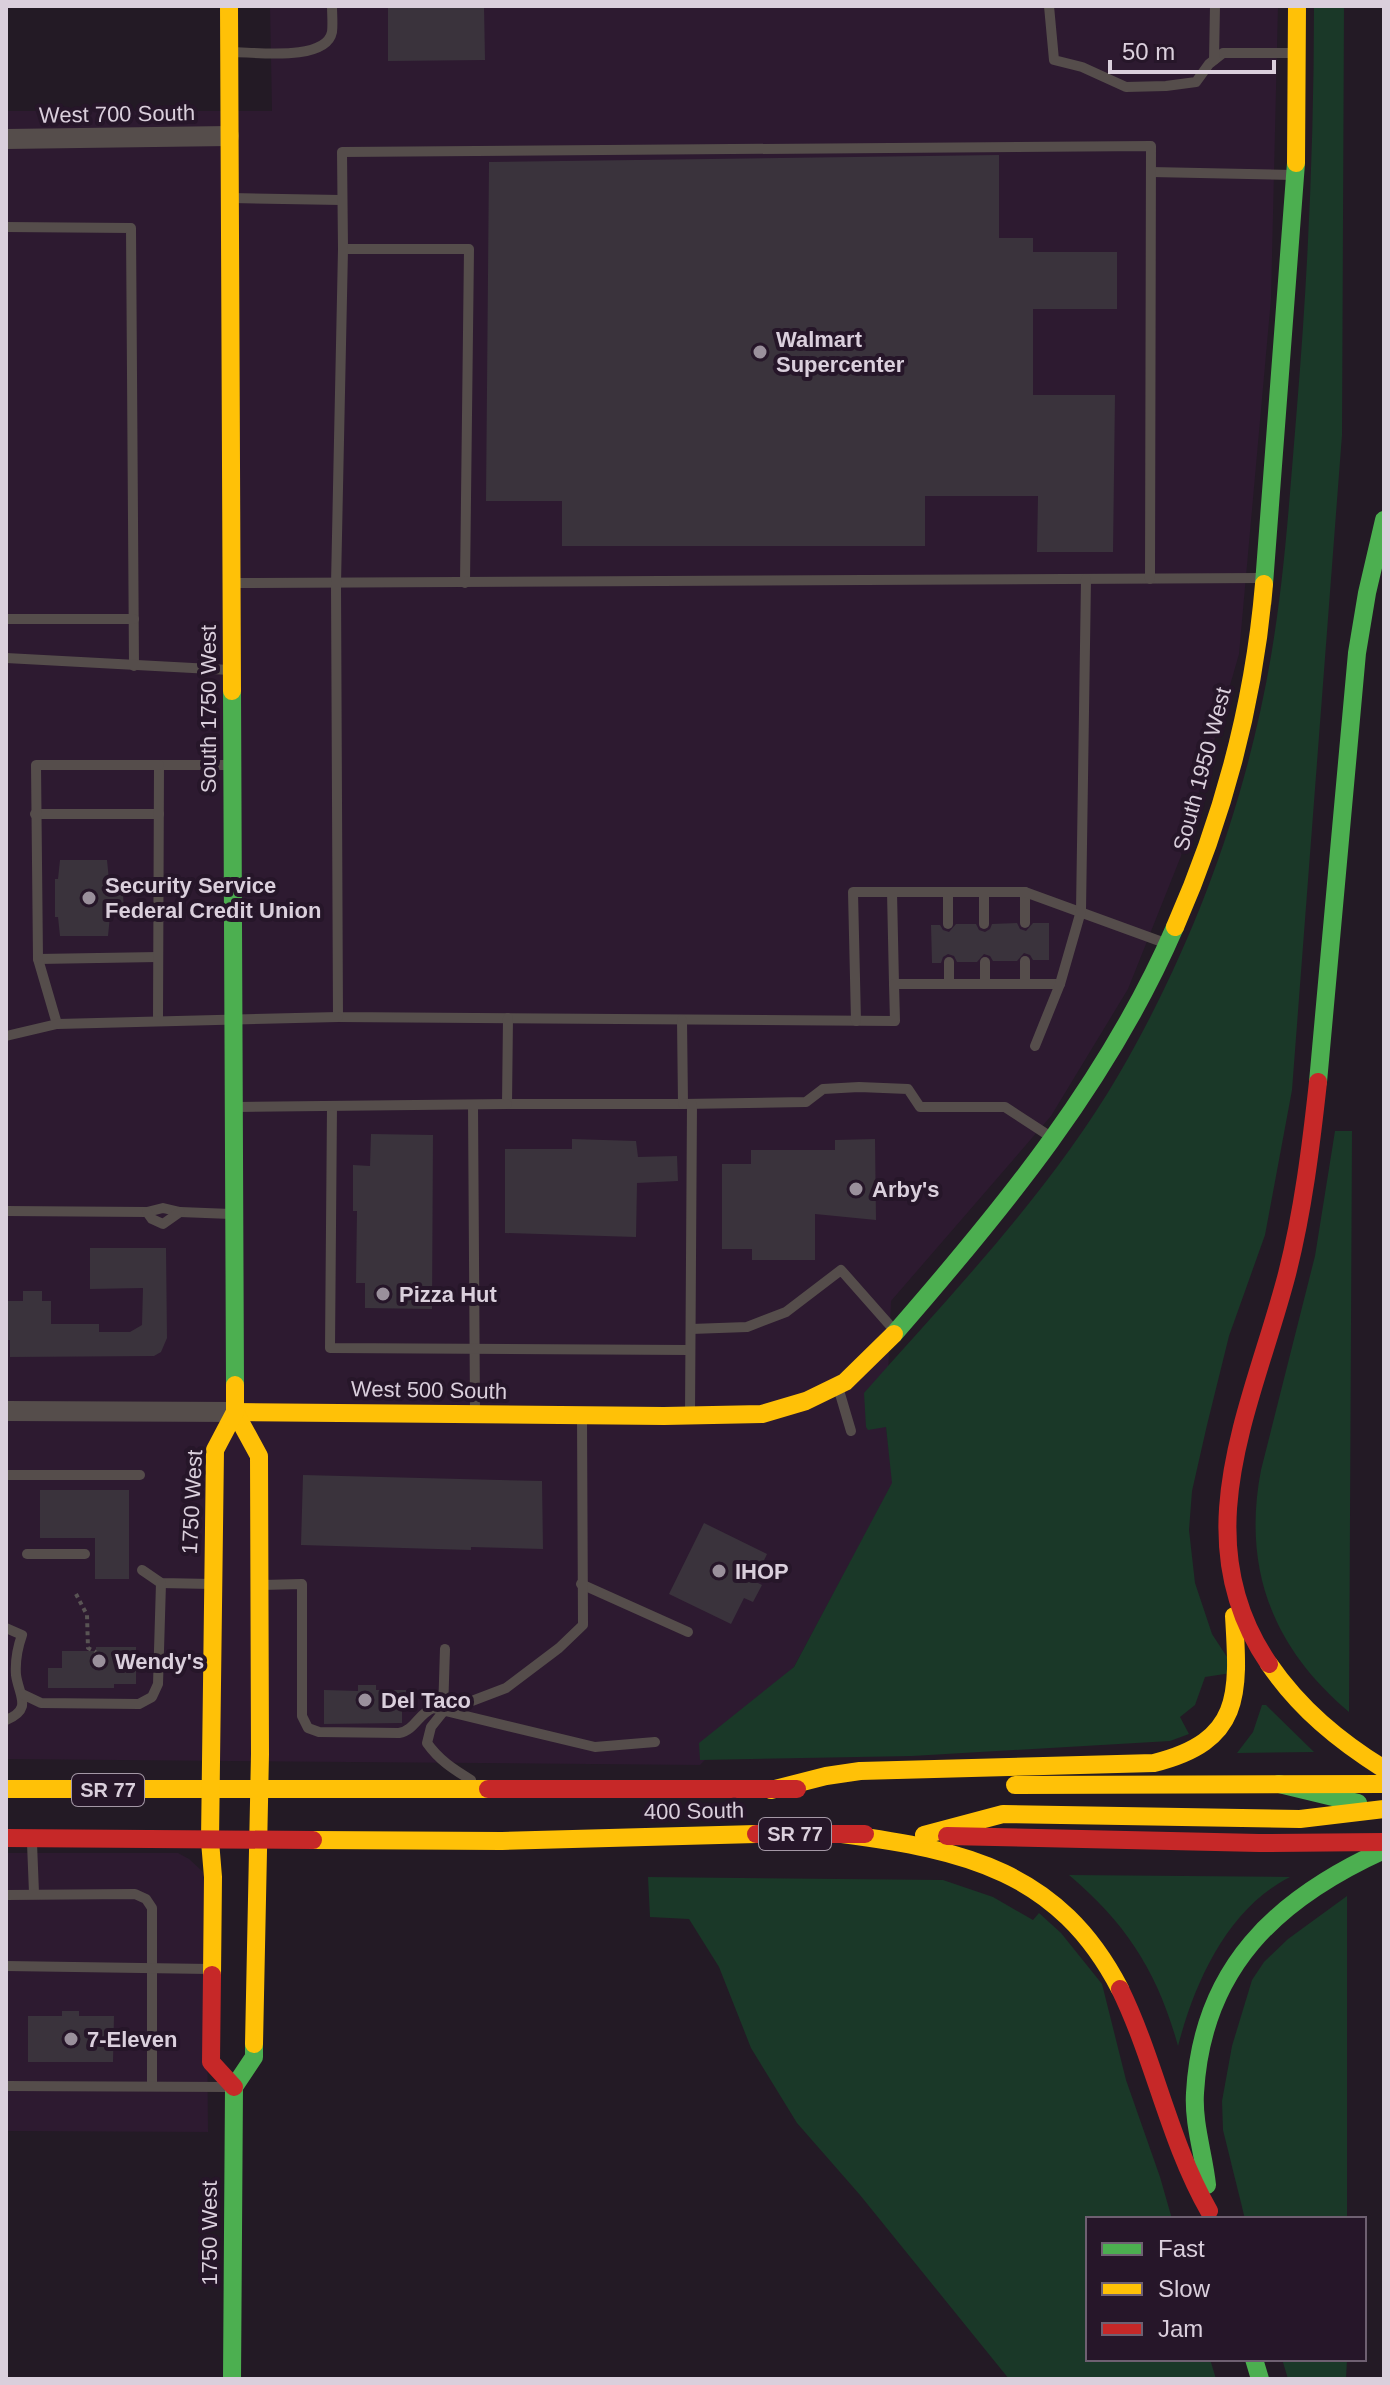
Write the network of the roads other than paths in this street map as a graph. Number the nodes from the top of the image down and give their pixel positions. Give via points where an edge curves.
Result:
1 (229, 6) edge
2 (332, 6) edge
3 (1049, 6) edge
4 (1215, 6) edge
5 (1297, 6) edge
6 (229, 52) junction
7 (1297, 53) junction
8 (1214, 60) junction
9 (229, 136) junction
10 (6, 139) edge
11 (1151, 172) junction
12 (1296, 175) junction
13 (230, 198) junction
14 (341, 200) junction
15 (6, 227) edge
16 (343, 249) junction
17 (1384, 520) edge
18 (1264, 578) junction
19 (1086, 579) junction
20 (1150, 579) junction
21 (232, 583) junction
22 (465, 583) junction
23 (336, 584) junction
24 (6, 619) edge
25 (134, 619) junction
26 (6, 658) edge
27 (134, 666) junction
28 (232, 670) junction
29 (159, 765) junction
30 (232, 765) junction
31 (35, 814) junction
32 (159, 814) junction
33 (892, 892) junction
34 (948, 892) junction
35 (1025, 892) junction
36 (984, 893) junction
37 (1081, 911) junction
38 (1025, 923) dead end
39 (948, 924) dead end
40 (984, 924) dead end
41 (1168, 944) junction
42 (158, 957) junction
43 (38, 959) junction
44 (1025, 961) dead end
45 (949, 962) dead end
46 (985, 962) dead end
47 (894, 984) junction
48 (949, 984) junction
49 (985, 984) junction
50 (1025, 984) junction
51 (1060, 984) junction
52 (338, 1017) junction
53 (508, 1018) junction
54 (234, 1019) junction
55 (158, 1020) junction
56 (682, 1020) junction
57 (856, 1021) junction
58 (57, 1024) junction
59 (6, 1036) edge
60 (1035, 1046) dead end
61 (507, 1104) junction
62 (688, 1104) junction
63 (473, 1105) junction
64 (332, 1106) junction
65 (234, 1107) junction
66 (1053, 1139) junction
67 (6, 1211) edge
68 (235, 1214) junction
69 (691, 1329) junction
70 (896, 1332) junction
71 (475, 1349) junction
72 (690, 1350) junction
73 (841, 1384) junction
74 (6, 1411) edge
75 (235, 1412) junction
76 (475, 1415) junction
77 (582, 1416) junction
78 (690, 1416) junction
79 (851, 1431) dead end
80 (6, 1475) edge
81 (140, 1475) dead end
82 (27, 1554) dead end
83 (85, 1554) dead end
84 (142, 1570) dead end
85 (1230, 1573) junction
86 (161, 1583) junction
87 (213, 1584) junction
88 (581, 1584) junction
89 (260, 1585) junction
90 (6, 1628) edge
91 (688, 1632) dead end
92 (445, 1649) dead end
93 (22, 1694) junction
94 (443, 1712) junction
95 (6, 1720) edge
96 (655, 1742) dead end
97 (1384, 1769) edge
98 (1384, 1784) edge
99 (260, 1788) junction
100 (6, 1789) edge
101 (210, 1790) junction
102 (492, 1790) junction
103 (771, 1790) junction
104 (1332, 1790) junction
105 (1383, 1810) edge
106 (842, 1834) junction
107 (924, 1835) junction
108 (6, 1838) edge
109 (31, 1839) junction
110 (210, 1841) junction
111 (258, 1841) junction
112 (1384, 1842) edge
113 (1384, 1850) edge
114 (34, 1893) junction
115 (6, 1895) edge
116 (6, 1966) edge
117 (152, 1969) junction
118 (212, 1969) junction
119 (152, 2085) junction
120 (6, 2086) edge
121 (234, 2087) junction
122 (1210, 2215) edge
123 (232, 2379) edge

1 - 6 main road, South 1750 West
2 - 6 lane via 332,34 310,52
3 - 8 lane via 1054,60 1126,87 1196,82
4 - 8 lane
5 - 7 main road, South 1950 West
6 - 9 main road, South 1750 West
7 - 8 lane via 1223,53
7 - 12 main road, South 1950 West
9 - 10 street, West 700 South
9 - 13 main road, South 1750 West
11 - 12 lane
11 - 14 lane via 1151,146 342,152
11 - 20 lane
12 - 18 main road, South 1950 West
13 - 14 lane
13 - 21 main road, South 1750 West
14 - 16 lane
15 - 25 lane via 131,228
16 - 22 lane via 469,249
16 - 23 lane
17 - 85 main road via 1362,617 1311,1146 1290,1264 1231,1471 1226,1513
18 - 20 lane
18 - 41 main road, South 1950 West via 1244,721 1198,875
19 - 20 lane
19 - 22 lane
19 - 37 lane
21 - 23 lane
21 - 28 main road, South 1750 West
22 - 23 lane
23 - 52 lane
24 - 25 lane
25 - 27 lane
26 - 27 lane
27 - 28 lane
28 - 30 main road, South 1750 West
29 - 30 lane
29 - 31 lane via 36,765
29 - 32 lane
30 - 54 main road, South 1750 West
31 - 32 lane
31 - 43 lane
32 - 42 lane
33 - 34 lane
33 - 47 lane
33 - 57 lane via 853,892
34 - 36 lane
34 - 39 lane
35 - 36 lane
35 - 37 lane
35 - 38 lane
36 - 40 lane
37 - 41 lane
37 - 51 lane
41 - 66 main road, South 1950 West via 1125,1028
42 - 43 lane
42 - 55 lane
43 - 58 lane
44 - 50 lane
45 - 48 lane
46 - 49 lane
47 - 48 lane
47 - 57 lane via 895,1021
48 - 49 lane
49 - 50 lane
50 - 51 lane
51 - 60 lane
52 - 53 lane
52 - 54 lane
53 - 56 lane
53 - 61 lane
54 - 55 lane
54 - 65 main road, South 1750 West
55 - 58 lane
56 - 57 lane
56 - 62 lane
58 - 59 lane
61 - 62 lane
61 - 63 lane
62 - 66 lane via 806,1102 823,1089 908,1089 920,1107 1005,1107
62 - 69 lane
63 - 64 lane
63 - 71 lane
64 - 65 lane
64 - 71 lane via 330,1348
65 - 68 main road, South 1750 West
66 - 70 main road, South 1950 West
67 - 68 lane via 163,1208
68 - 75 main road, South 1750 West
69 - 70 lane via 747,1327 786,1312 841,1270
69 - 72 lane
70 - 73 main road, South 1950 West
71 - 72 lane
71 - 76 lane
72 - 78 lane
73 - 78 main road, West 500 South via 762,1414
73 - 79 lane
74 - 75 street, West 500 South
75 - 76 main road, West 500 South
75 - 87 main road, 1750 West via 215,1450
75 - 89 main road via 259,1456
76 - 77 main road, West 500 South
77 - 78 main road, West 500 South
77 - 88 lane
80 - 81 lane
82 - 83 lane
84 - 86 lane
85 - 97 main road via 1248,1631 1271,1671 1332,1735
85 - 103 main road via 1236,1692 1217,1731 1184,1756 1154,1763 860,1771
86 - 87 lane
86 - 93 lane via 158,1684 152,1697 139,1704 41,1703
87 - 101 main road, 1750 West
88 - 91 lane
88 - 94 lane via 583,1625 559,1648 506,1688
89 - 94 lane via 302,1584 302,1716 308,1728 399,1733 409,1731 433,1708
89 - 99 main road
90 - 93 lane via 22,1635 15,1654
92 - 94 lane
93 - 95 lane via 22,1707
94 - 96 lane via 595,1747
94 - 102 lane via 427,1743 444,1763
98 - 104 main road
99 - 101 main road, 400 South / SR 77
99 - 102 main road, 400 South / SR 77
99 - 111 main road
100 - 101 main road, 400 South / SR 77
101 - 110 main road, 1750 West
102 - 103 main road, 400 South / SR 77
103 - 104 main road, 400 South / SR 77 via 1279,1784
104 - 105 main road
105 - 107 main road via 1300,1819 1003,1814
106 - 107 main road, 400 South / SR 77
106 - 111 main road, 400 South / SR 77
106 - 122 main road via 971,1862 1027,1885 1063,1911 1121,1991 1174,2143
107 - 112 main road, 400 South / SR 77
108 - 109 main road, 400 South / SR 77
109 - 110 main road, 400 South / SR 77
109 - 114 lane
110 - 111 main road, 400 South / SR 77
110 - 118 main road, 1750 West
111 - 121 main road via 254,2057
113 - 122 main road via 1305,1890 1265,1926 1233,1968 1210,2015 1195,2096
114 - 115 lane
114 - 117 lane via 135,1894 146,1899 152,1908
116 - 117 lane
117 - 118 lane
117 - 119 lane
118 - 121 main road, 1750 West via 211,2062
119 - 120 lane
119 - 121 lane
121 - 123 main road, 1750 West

